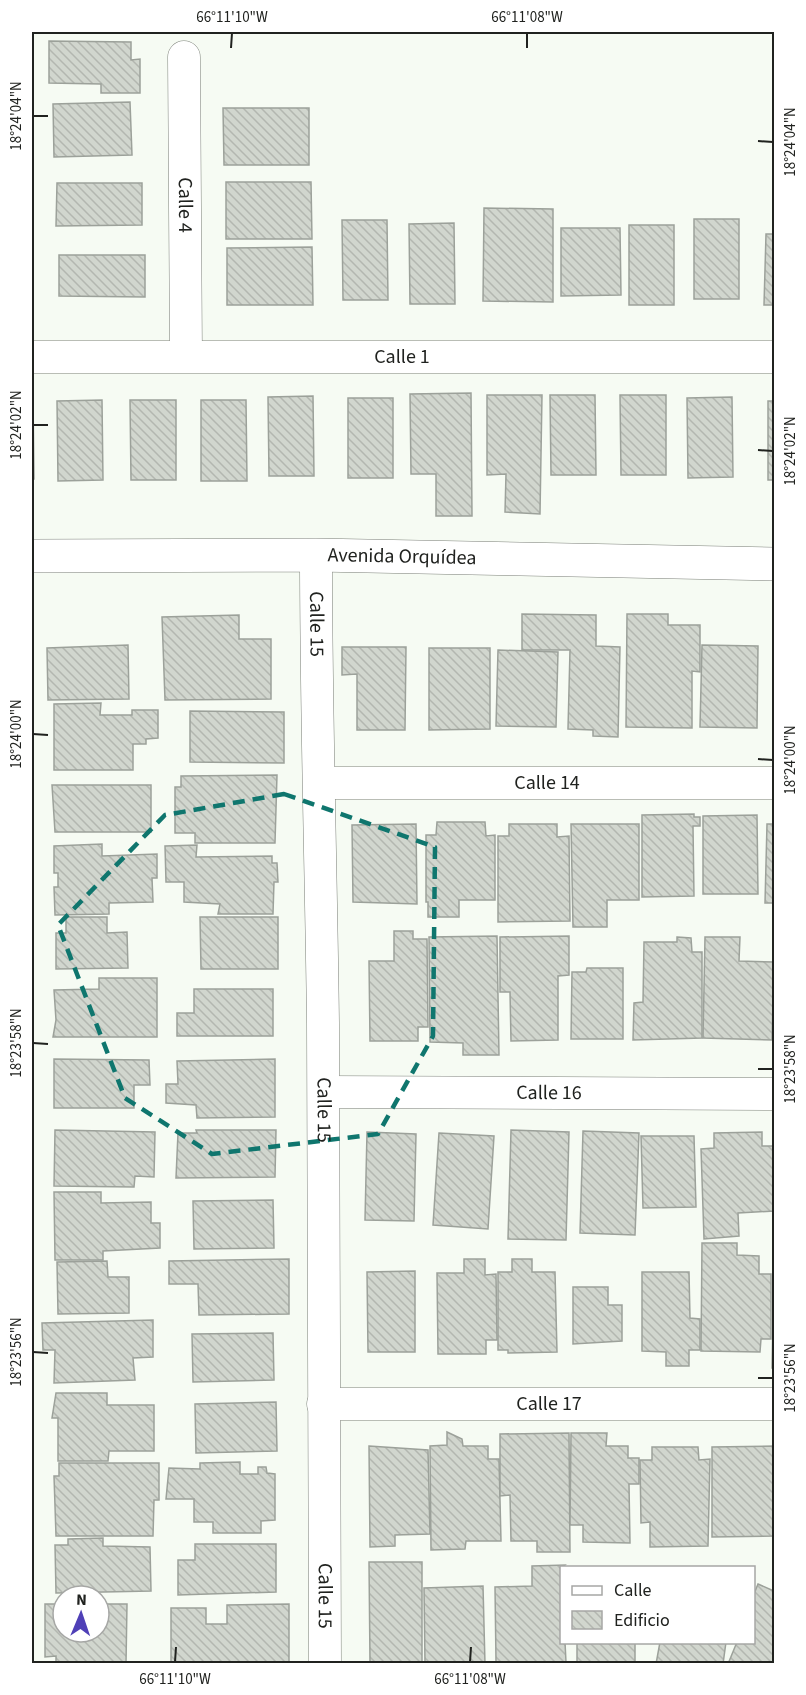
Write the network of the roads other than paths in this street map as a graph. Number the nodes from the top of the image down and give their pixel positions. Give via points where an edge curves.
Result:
1 (184, 57) dead end
2 (186, 355) junction
3 (32, 357) edge
4 (774, 357) edge
5 (316, 555) junction
6 (32, 556) edge
7 (774, 564) edge
8 (321, 783) junction
9 (774, 783) edge
10 (324, 1092) junction
11 (774, 1094) edge
12 (323, 1404) junction
13 (774, 1404) edge
14 (325, 1664) edge

1 - 2 street, Calle 4
2 - 3 street, Calle 1
2 - 4 street, Calle 1
5 - 6 street, Avenida Orquídea
5 - 7 street, Avenida Orquídea
5 - 8 street, Calle 15 via 316,716
8 - 9 street, Calle 14
8 - 10 street, Calle 15
10 - 11 street, Calle 16
10 - 12 street, Calle 15
12 - 13 street, Calle 17
12 - 14 street, Calle 15

